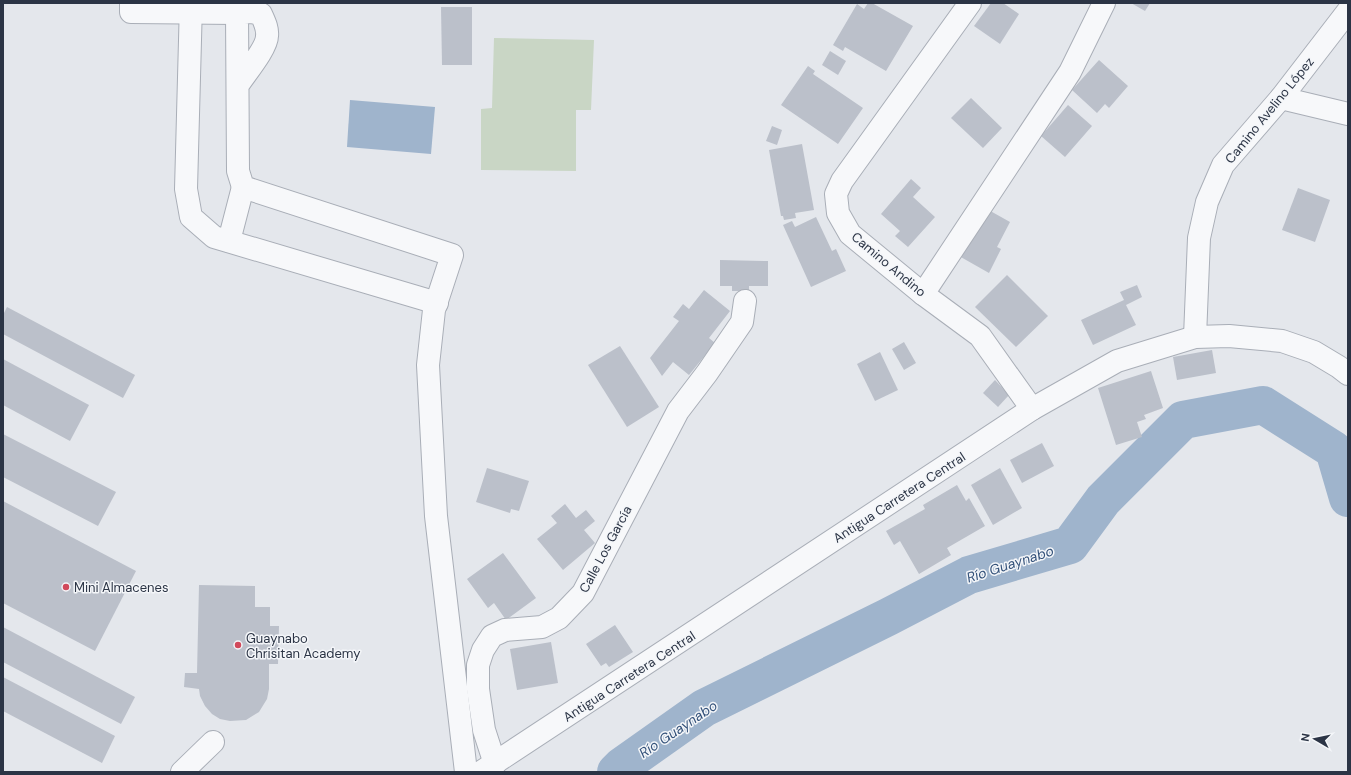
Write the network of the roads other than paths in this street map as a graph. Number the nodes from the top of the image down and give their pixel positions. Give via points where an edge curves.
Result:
1 (131, 3) edge
2 (970, 3) edge
3 (1104, 3) edge
4 (192, 8) edge
5 (1348, 11) edge
6 (238, 13) junction
7 (238, 85) junction
8 (1281, 98) junction
9 (1348, 114) edge
10 (244, 187) junction
11 (229, 241) junction
12 (923, 294) junction
13 (745, 302) dead end
14 (437, 303) junction
15 (1195, 337) junction
16 (1348, 374) edge
17 (1032, 409) junction
18 (213, 742) dead end
19 (488, 768) edge
20 (182, 772) edge
21 (466, 772) edge

1 - 4 street via 131,12
2 - 12 street, Camino Andino via 842,181 836,194 838,213 850,234
3 - 12 street via 1070,72
4 - 6 street
4 - 11 street via 186,189 191,217 214,237
5 - 8 street, Camino Avelino López
6 - 7 street
6 - 7 street via 261,14 268,37
7 - 10 street via 238,171
8 - 9 street
8 - 15 street, Camino Avelino López via 1223,165 1207,202 1198,238
10 - 11 street
10 - 14 street via 452,255
11 - 14 street
12 - 17 street, Camino Andino via 980,336
13 - 19 street, Calle Los García via 742,322 678,411 583,593 559,618 542,627 505,630 492,636 483,650 478,665 478,689
14 - 21 street via 428,366 436,508
15 - 16 street, Antigua Carretera Central via 1229,336 1282,341 1314,352
15 - 17 street, Antigua Carretera Central via 1117,361
17 - 19 street, Antigua Carretera Central
18 - 20 street

